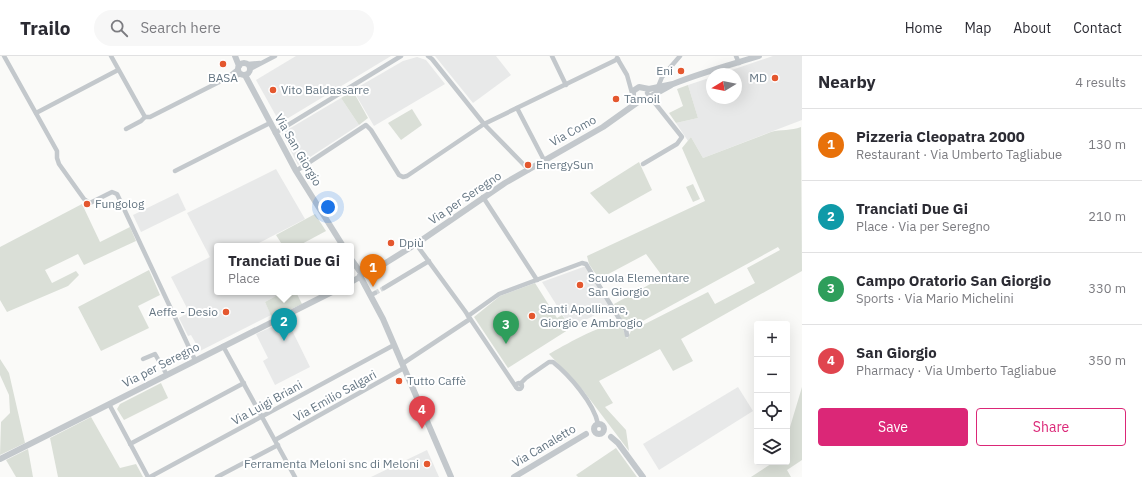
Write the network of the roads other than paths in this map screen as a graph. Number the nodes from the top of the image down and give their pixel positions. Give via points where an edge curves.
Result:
1 (4, 56) edge
2 (111, 56) edge
3 (235, 56) edge
4 (275, 56) edge
5 (552, 56) edge
6 (680, 56) edge
7 (736, 56) edge
8 (759, 56) edge
9 (398, 57) edge
10 (430, 57) edge
11 (617, 57) edge
12 (739, 63) junction
13 (244, 69) junction
14 (118, 70) junction
15 (627, 75) junction
16 (673, 84) junction
17 (566, 85) junction
18 (658, 87) junction
19 (645, 92) junction
20 (635, 98) junction
21 (518, 108) junction
22 (36, 113) junction
23 (145, 117) junction
24 (270, 123) junction
25 (484, 124) junction
26 (126, 129) dead end
27 (275, 133) junction
28 (544, 160) junction
29 (643, 164) dead end
30 (531, 169) junction
31 (175, 171) dead end
32 (296, 171) junction
33 (483, 197) junction
34 (341, 243) edge
35 (416, 244) junction
36 (429, 261) junction
37 (357, 276) edge
38 (537, 280) junction
39 (384, 288) tunnel mouth
40 (326, 295) edge
41 (469, 317) junction
42 (627, 335) dead end
43 (394, 345) junction
44 (223, 346) junction
45 (143, 359) dead end
46 (194, 360) junction
47 (403, 366) junction
48 (167, 375) junction
49 (244, 383) junction
50 (109, 404) junction
51 (262, 418) junction
52 (598, 426) junction
53 (586, 434) junction
54 (598, 434) junction
55 (611, 436) junction
56 (275, 440) junction
57 (130, 444) junction
58 (278, 445) junction
59 (0, 459) edge
60 (149, 477) edge
61 (217, 477) edge
62 (295, 477) edge
63 (451, 477) edge
64 (514, 477) edge
65 (643, 477) edge

1 - 22 street
2 - 14 street
3 - 13 street, Via San Giorgio
4 - 13 street
5 - 17 street
6 - 18 street via 662,77
7 - 12 street
8 - 12 street
9 - 27 street
10 - 25 street
11 - 15 street
11 - 17 street
12 - 16 street
13 - 23 street via 150,117
13 - 24 street, Via San Giorgio via 249,84
14 - 22 street
14 - 23 street
15 - 19 street
15 - 20 street
16 - 18 street
16 - 19 street
17 - 21 street
18 - 19 street
19 - 20 street via 643,101
19 - 20 street, Via Como via 635,89
19 - 29 street via 681,134 681,140
20 - 28 street, Via Como via 623,113 602,128
21 - 25 street
21 - 28 street
22 - 46 street via 57,151 60,165 84,199 90,203 112,192 117,194
23 - 26 street
24 - 27 street, Via San Giorgio
24 - 31 street
25 - 30 street
25 - 32 street via 403,177 399,175 366,125
27 - 32 street, Via San Giorgio
28 - 30 street, Via Como
30 - 33 street, Via per Seregno
32 - 34 street, Via San Giorgio
33 - 35 street, Via per Seregno
33 - 38 street
35 - 36 street
35 - 37 street, Via per Seregno
36 - 39 street
36 - 41 street
37 - 43 street via 373,294
38 - 41 street, Via Emilio Salgari via 499,294
38 - 42 street, Via Emilio Salgari via 582,263 586,264
40 - 44 street, Via per Seregno
41 - 47 street, Via Emilio Salgari
41 - 52 street via 518,386 552,362 581,392 596,416
43 - 47 street
43 - 51 street, Via Luigi Briani
44 - 46 street, Via per Seregno
44 - 49 street
45 - 48 street via 156,354
46 - 48 street, Via per Seregno
47 - 56 street, Via Emilio Salgari
47 - 63 street
48 - 50 street, Via per Seregno
49 - 51 street
49 - 57 street
50 - 57 street
50 - 59 street, Via per Seregno
51 - 56 street
51 - 60 street, Via Luigi Briani
52 - 53 street, Via Canaletto
52 - 54 street, Via Canaletto via 595,432
52 - 55 street
53 - 54 street, Via Canaletto
53 - 64 street, Via Canaletto
54 - 55 street, Via Canaletto
55 - 65 street
56 - 58 street
57 - 60 street
58 - 61 street
58 - 62 street

